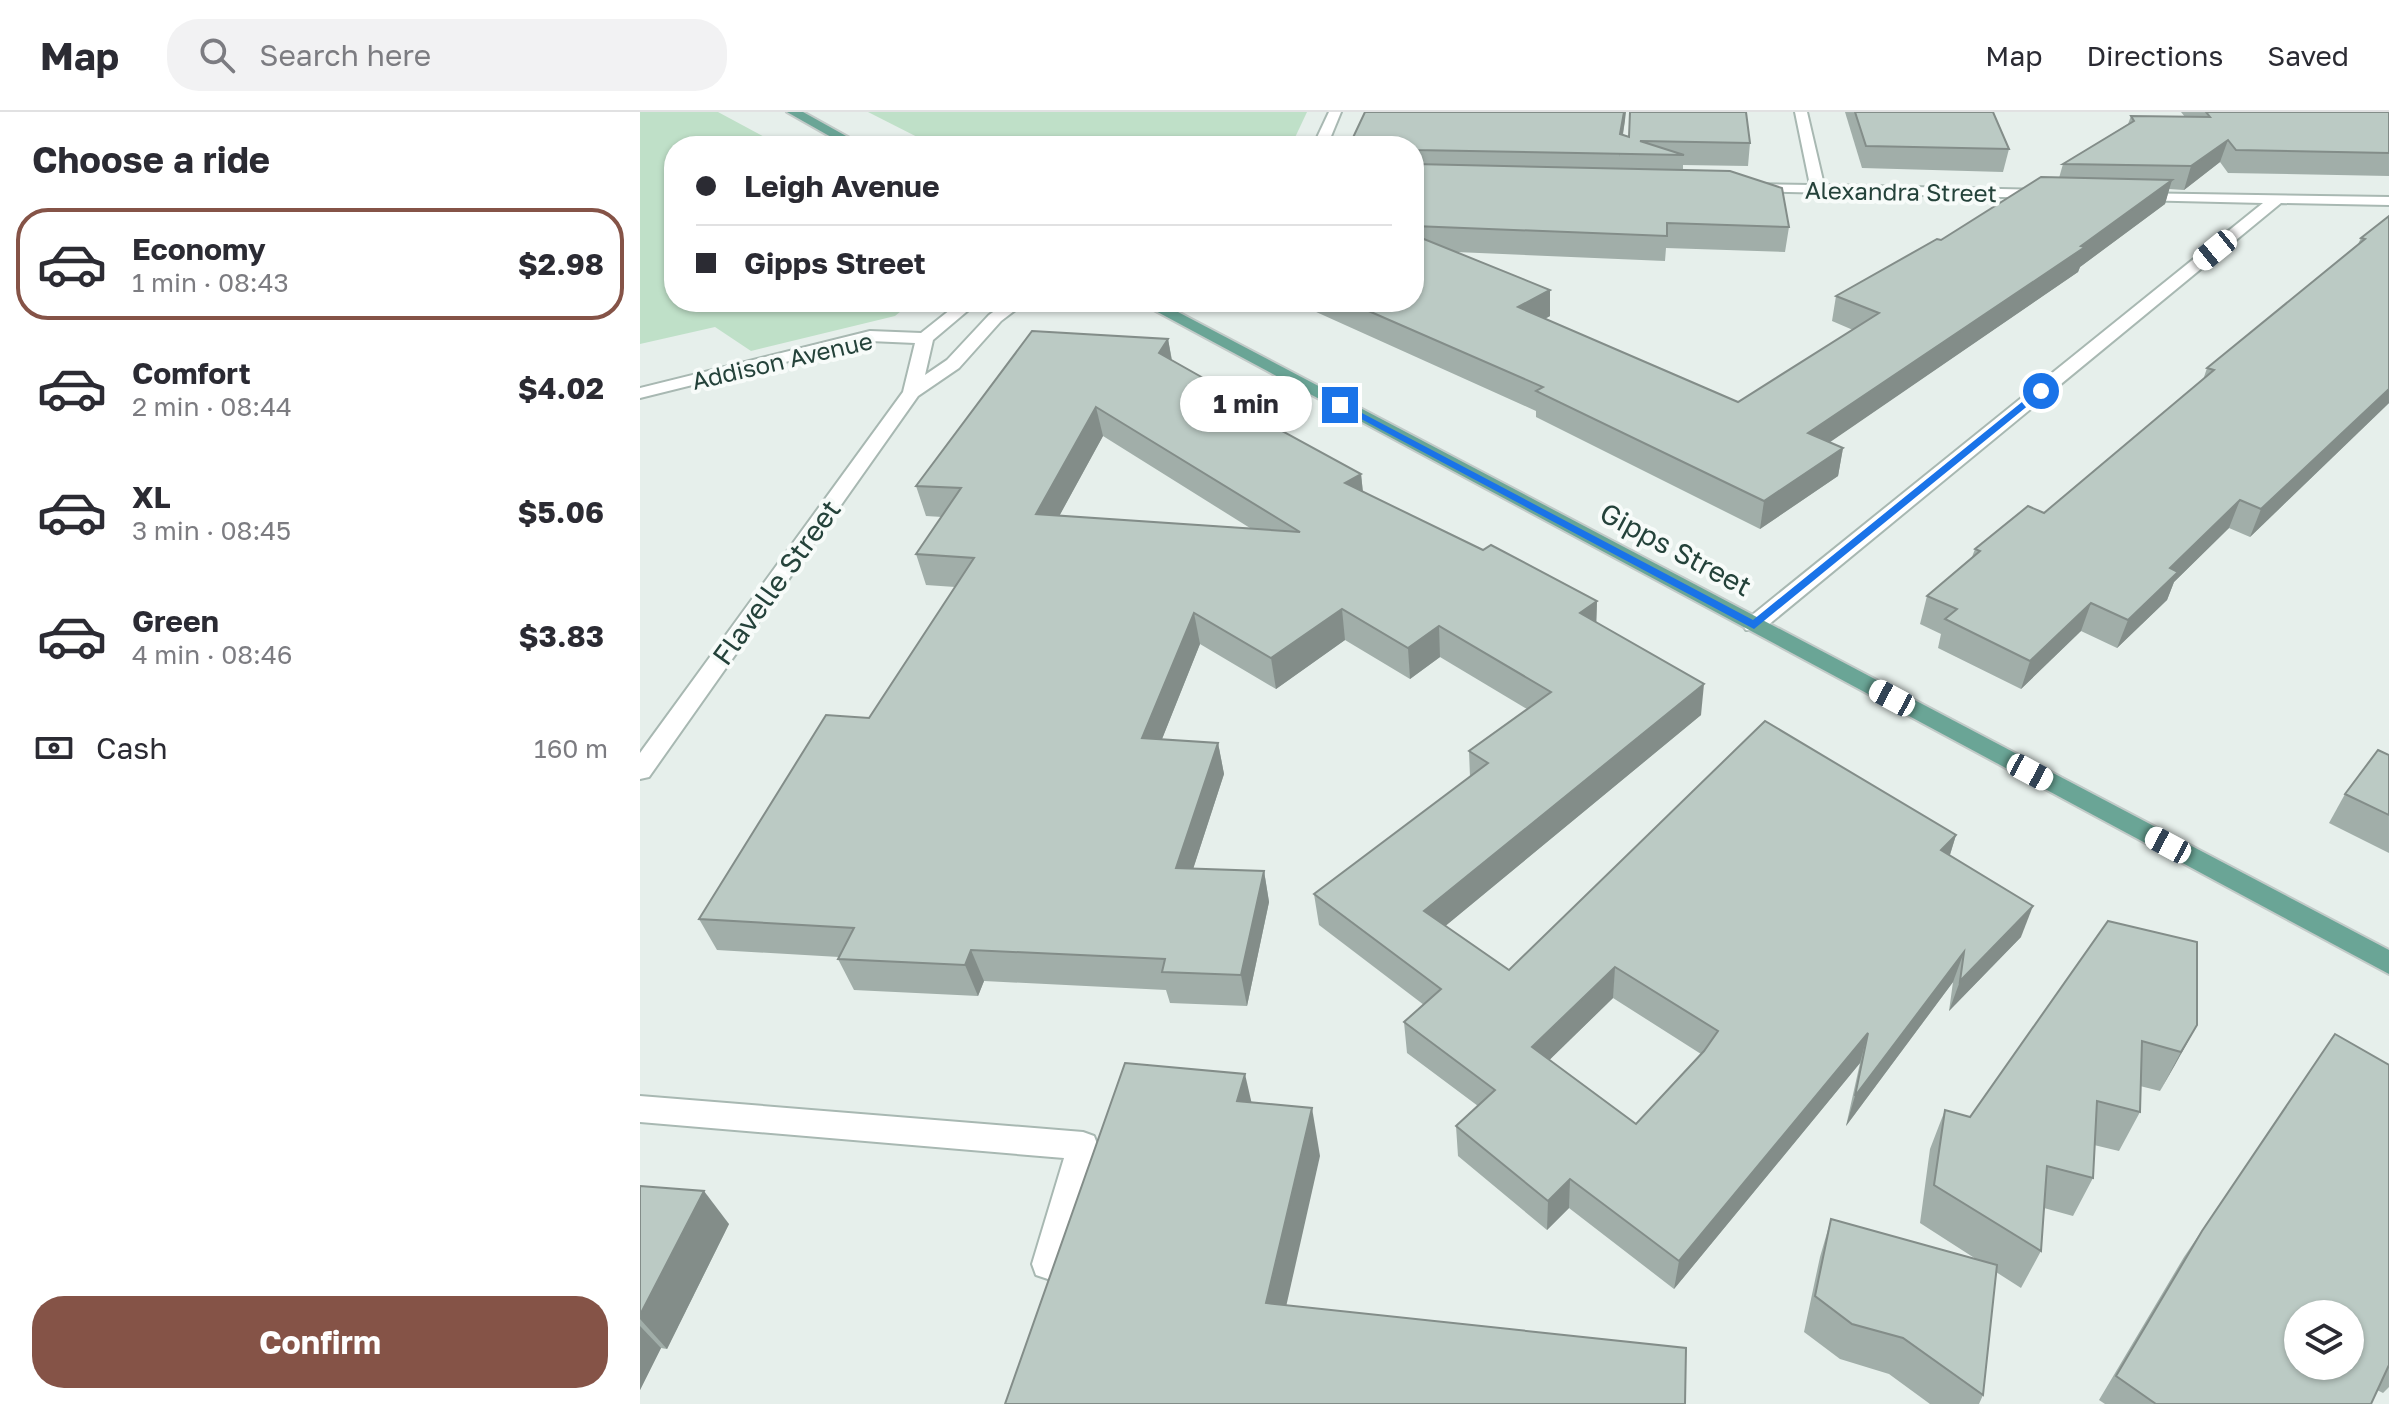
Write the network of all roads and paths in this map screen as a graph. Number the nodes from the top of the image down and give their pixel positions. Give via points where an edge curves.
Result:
1 (793, 112) edge
2 (1335, 112) edge
3 (1801, 112) edge
4 (838, 136) edge
5 (1324, 136) edge
6 (1740, 188) edge
7 (1818, 190) junction
8 (2056, 194) edge
9 (2119, 195) edge
10 (2278, 198) junction
11 (2389, 201) edge
12 (958, 312) edge
13 (1004, 312) edge
14 (1166, 312) edge
15 (925, 338) junction
16 (912, 392) junction
17 (640, 393) edge
18 (1754, 625) junction
19 (640, 771) edge
20 (2389, 963) edge
21 (640, 1109) edge
22 (1048, 1264) dead end

1 - 4 main road
2 - 5 street
3 - 7 street
6 - 7 street, Alexandra Street
7 - 8 street, Alexandra Street
9 - 10 street
10 - 11 street
10 - 18 street
12 - 15 street
13 - 16 street, Flavelle Street via 953,364
14 - 18 main road, Gipps Street
15 - 16 street, Flavelle Street
15 - 17 street, Addison Avenue via 870,336
16 - 19 street, Flavelle Street
18 - 20 main road, Gipps Street
21 - 22 street via 1083,1146

